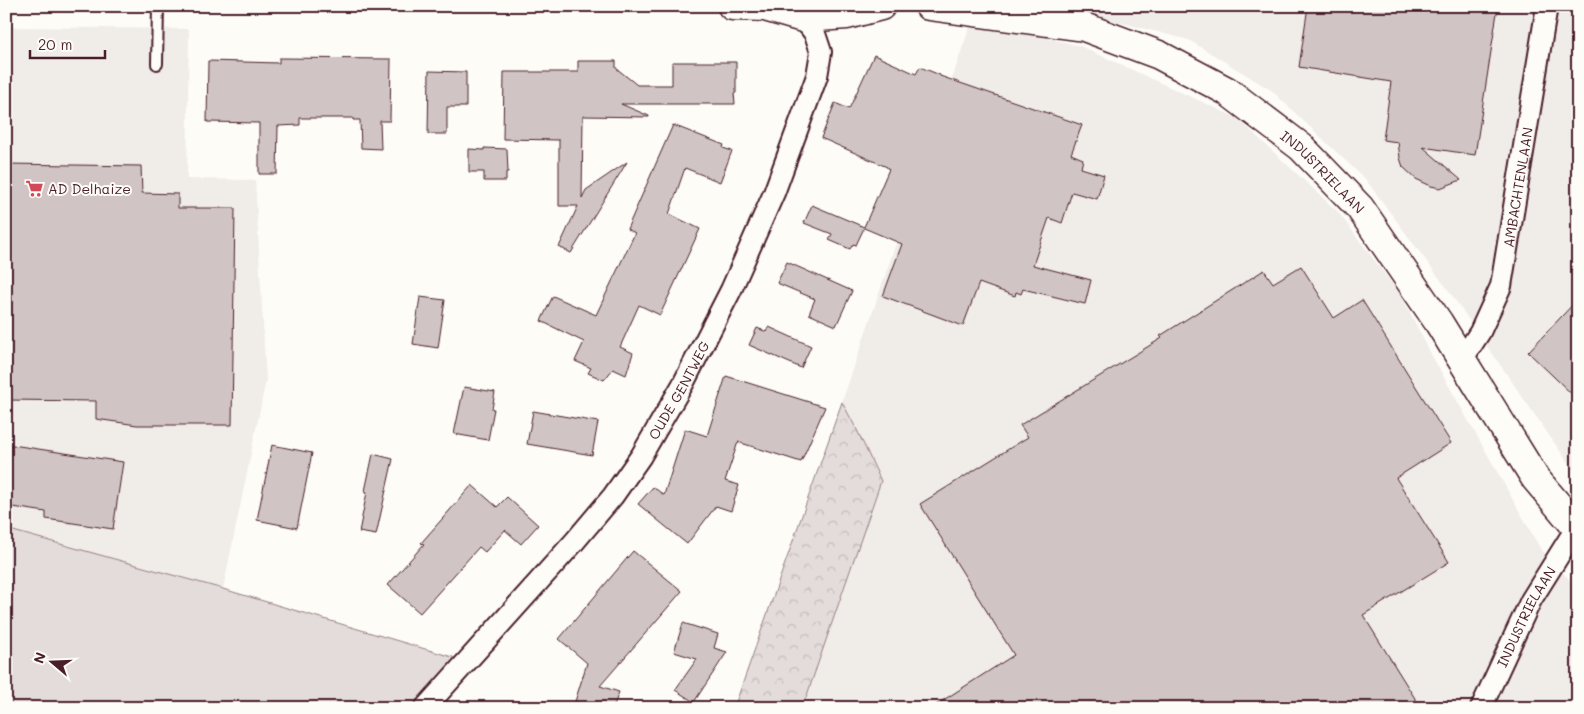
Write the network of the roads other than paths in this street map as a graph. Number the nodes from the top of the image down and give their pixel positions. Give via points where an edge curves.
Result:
1 (158, 6) edge
2 (732, 6) edge
3 (881, 6) edge
4 (929, 6) edge
5 (1547, 6) edge
6 (803, 18) junction
7 (157, 64) dead end
8 (1462, 360) junction
9 (1577, 528) edge
10 (425, 708) edge
11 (1481, 708) edge

1 - 7 lane
2 - 6 street via 765,6
3 - 6 street via 846,16
4 - 8 street, INDUSTRIELAAN via 1084,27 1159,55 1227,91 1301,147 1360,208
5 - 8 street, AMBACHTENLAAN via 1501,286 1480,332
6 - 10 street, OUDE GENTWEG via 815,34 820,52 816,76 774,193 731,290 683,384 641,456 613,496
8 - 9 street, INDUSTRIELAAN via 1535,478
9 - 11 street, INDUSTRIELAAN via 1531,600

